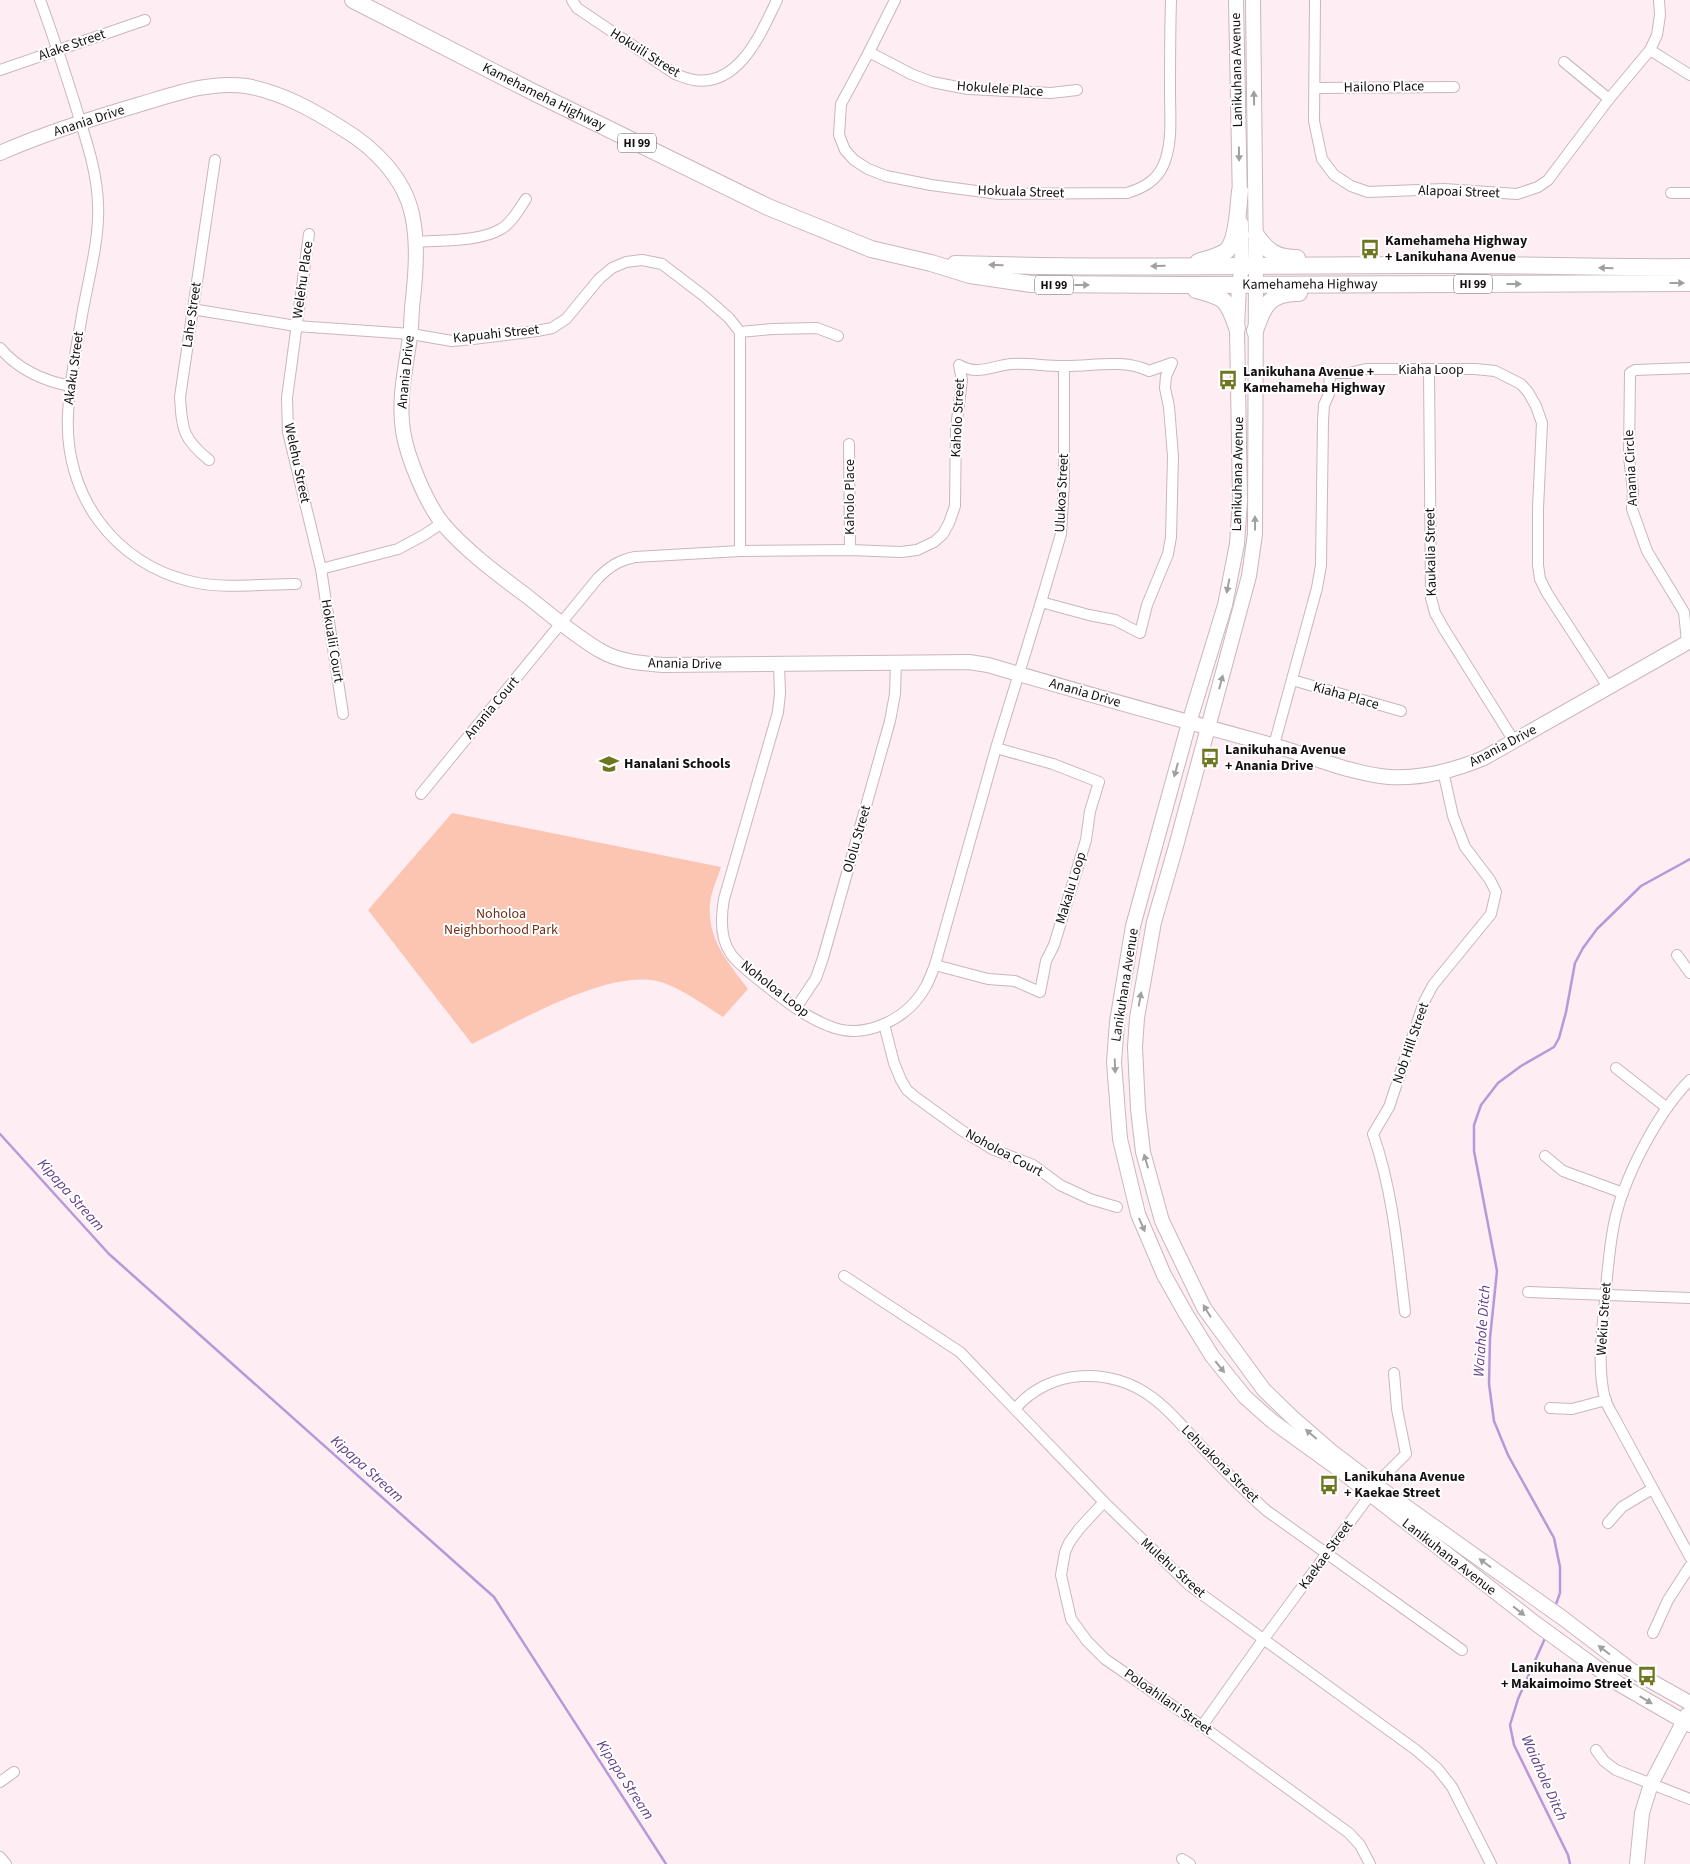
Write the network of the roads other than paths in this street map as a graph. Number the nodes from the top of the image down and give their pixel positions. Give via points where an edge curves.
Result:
1 (40, 0) edge
2 (353, 0) edge
3 (572, 0) edge
4 (777, 0) edge
5 (895, 0) edge
6 (1171, 0) edge
7 (1236, 0) edge
8 (1253, 0) edge
9 (1315, 0) edge
10 (1659, 0) edge
11 (145, 20) dead end
12 (1650, 50) junction
13 (58, 51) junction
14 (869, 52) junction
15 (1564, 62) dead end
16 (0, 70) edge
17 (1690, 76) edge
18 (1454, 86) dead end
19 (1315, 88) junction
20 (1077, 90) dead end
21 (1609, 99) junction
22 (80, 122) junction
23 (0, 153) edge
24 (215, 160) dead end
25 (1240, 191) junction
26 (1671, 193) dead end
27 (1690, 193) edge
28 (526, 199) dead end
29 (309, 234) dead end
30 (1256, 235) junction
31 (416, 242) junction
32 (931, 263) junction
33 (1424, 264) junction
34 (1185, 265) junction
35 (1249, 267) junction
36 (1690, 267) edge
37 (1690, 283) edge
38 (1256, 284) junction
39 (1464, 284) junction
40 (1239, 285) junction
41 (1179, 286) junction
42 (192, 309) junction
43 (296, 326) junction
44 (1237, 328) junction
45 (1255, 331) junction
46 (740, 332) junction
47 (411, 334) junction
48 (838, 336) dead end
49 (0, 348) edge
50 (1064, 366) junction
51 (1690, 368) edge
52 (1430, 370) junction
53 (71, 386) junction
54 (849, 444) dead end
55 (209, 460) dead end
56 (442, 523) junction
57 (850, 550) junction
58 (740, 551) junction
59 (321, 569) junction
60 (296, 584) dead end
61 (1042, 602) junction
62 (1687, 614) edge
63 (562, 623) junction
64 (1688, 641) edge
65 (896, 663) junction
66 (779, 665) junction
67 (1018, 674) junction
68 (1292, 680) junction
69 (1608, 687) junction
70 (1400, 711) dead end
71 (343, 714) dead end
72 (1189, 723) junction
73 (1208, 729) junction
74 (1514, 741) junction
75 (1274, 745) junction
76 (996, 748) junction
77 (1443, 771) junction
78 (421, 794) dead end
79 (1677, 955) dead end
80 (935, 965) junction
81 (1690, 973) edge
82 (796, 1008) junction
83 (884, 1024) junction
84 (1616, 1068) dead end
85 (1690, 1080) edge
86 (1667, 1108) junction
87 (1545, 1156) dead end
88 (1623, 1193) junction
89 (1117, 1207) dead end
90 (844, 1276) dead end
91 (1528, 1292) dead end
92 (1605, 1295) junction
93 (1690, 1298) edge
94 (1405, 1312) dead end
95 (1394, 1373) dead end
96 (1606, 1400) junction
97 (1550, 1408) dead end
98 (1015, 1409) junction
99 (1652, 1489) junction
100 (1373, 1491) junction
101 (1104, 1502) junction
102 (1608, 1524) dead end
103 (1328, 1554) junction
104 (1690, 1557) edge
105 (1690, 1566) edge
106 (1653, 1632) dead end
107 (1264, 1640) junction
108 (1462, 1650) dead end
109 (1690, 1703) edge
110 (1688, 1719) edge
111 (1202, 1726) junction
112 (1596, 1750) dead end
113 (14, 1772) dead end
114 (0, 1782) edge
115 (1651, 1784) junction
116 (1690, 1799) edge
117 (0, 1857) edge
118 (6, 1864) edge
119 (1370, 1864) edge
120 (1491, 1864) edge
121 (1637, 1864) edge

1 - 13 street, Akaku Street
2 - 32 main road, Kamehameha Highway / HI 99 via 768,207 870,249
3 - 4 street, Hokuili Street via 577,8 675,74 693,80 721,77 736,68 750,51
5 - 14 street, Hokuala Street
6 - 14 street, Hokuala Street via 1167,155 1154,179 1128,193 999,194 931,185 868,170 846,150 839,127 841,104
7 -> 25 main road, Lanikuhana Avenue
30 -> 8 main road, Lanikuhana Avenue
9 - 19 street, Alapoai Street
10 - 12 street, Alapoai Street via 1658,29
11 - 13 street, Alake Street
12 - 17 street
12 - 21 street, Alapoai Street
13 - 16 street, Alake Street
13 - 22 street, Akaku Street
14 - 20 street, Hokulele Place via 932,82 968,89
15 - 21 street
18 - 19 street, Hailono Place
19 - 21 street, Alapoai Street via 1314,121 1322,159 1334,175 1368,192 1444,189 1517,194 1538,187 1548,180
22 - 23 main road, Anania Drive
22 - 31 main road, Anania Drive via 195,88 233,86 265,90 324,117 359,139 377,155 392,171 401,188 411,211
22 - 53 street, Akaku Street via 94,168 98,206
24 - 42 street, Lahe Street
25 - 34 main road via 1230,247 1220,254
25 - 35 main road, Lanikuhana Avenue
26 - 27 street
28 - 31 street via 501,229 466,238
29 - 43 street, Welehu Place
30 - 33 main road via 1267,250 1279,256
30 - 35 main road, Lanikuhana Avenue
31 - 47 main road, Anania Drive
34 -> 32 main road, Kamehameha Highway / HI 99 via 1055,267
32 -> 41 main road, Kamehameha Highway / HI 99 via 970,275 1031,284
33 - 35 main road, Kamehameha Highway / HI 99
36 -> 33 main road, Kamehameha Highway / HI 99
34 - 35 main road, Kamehameha Highway / HI 99
35 - 38 main road, Lanikuhana Avenue
35 - 40 main road, Lanikuhana Avenue
39 -> 37 main road, Kamehameha Highway / HI 99
38 - 39 main road, Kamehameha Highway / HI 99
38 - 40 main road, Kamehameha Highway / HI 99
38 - 45 main road, Lanikuhana Avenue
39 - 45 main road via 1359,293 1288,292 1278,295 1265,306
40 - 41 main road, Kamehameha Highway / HI 99
40 - 44 main road, Lanikuhana Avenue
41 - 44 main road via 1223,299 1233,313
42 - 43 street, Kapuahi Street
42 - 55 street, Lahe Street via 180,398 181,415 184,433 194,448
43 - 47 street, Kapuahi Street
43 - 59 street, Welehu Street via 287,398 288,432
44 -> 72 main road, Lanikuhana Avenue via 1240,501 1237,544 1225,604
73 -> 45 main road, Lanikuhana Avenue via 1254,552
46 - 47 street, Kapuahi Street via 704,296 662,264 642,260 612,268 566,319 552,328 452,341
46 - 48 street via 817,328
46 - 58 street
47 - 56 main road, Anania Drive via 401,395 403,433 415,472
49 - 53 street via 22,369
50 - 57 street, Kaholo Street via 1012,364 975,371 959,365 962,380 956,428 955,506 943,534 917,550
50 - 61 street, Ulukoa Street via 1063,514 1061,534
50 - 61 street, Kaholo Street via 1120,364 1137,365 1149,371 1172,363 1165,388 1173,456 1171,537 1140,633 1115,620
51 - 62 street, Anania Circle via 1635,370 1630,373 1629,386 1632,509 1647,550
52 - 68 street, Kiaha Loop via 1366,369 1330,373 1322,421 1321,565
52 - 69 street, Kiaha Loop via 1495,371 1521,384 1536,406 1542,423 1538,508 1540,579
52 - 74 street, Kaukalia Street via 1431,598 1444,629
53 - 60 street, Akaku Street via 69,447 78,485 101,526 127,552 148,566 194,582 216,585
54 - 57 street, Kaholo Place
56 - 59 street via 398,549
56 - 63 main road, Anania Drive
57 - 58 street, Kaholo Street
58 - 63 street, Kaholo Street via 622,559 598,578
59 - 71 street, Hokualii Court
61 - 67 street, Ulukoa Street
62 - 64 street, Anania Circle
63 - 66 main road, Anania Drive via 602,651 637,662
63 - 78 street, Anania Court
64 - 69 main road, Anania Drive
65 - 66 main road, Anania Drive
65 - 67 main road, Anania Drive via 969,662
65 - 82 street, Ololu Street via 890,721 823,958 816,978
66 - 82 street, Noholoa Loop via 778,712 732,866 721,915 723,936 730,954
67 - 72 main road, Anania Drive
67 - 76 street, Noholoa Loop
68 - 70 street, Kiaha Place
68 - 75 street, Kiaha Loop
69 - 74 main road, Anania Drive
72 - 73 main road, Anania Drive
72 -> 100 main road, Lanikuhana Avenue via 1133,926 1114,1062 1120,1139 1138,1214 1164,1275 1212,1356 1245,1397 1272,1421
73 - 75 main road, Anania Drive
100 -> 73 main road, Lanikuhana Avenue via 1264,1390 1204,1308 1162,1220 1143,1152 1138,1109 1136,1018 1154,922
74 - 77 main road, Anania Drive via 1484,758
75 - 77 main road, Anania Drive via 1388,777 1413,777
76 - 80 street, Noholoa Loop
76 - 80 street, Makalu Loop via 1053,764 1099,782 1086,840 1054,946 1046,961 1040,992 1015,981
77 - 94 street, Nob Hill Street via 1452,816 1466,847 1496,892 1490,914 1433,985 1424,1002 1389,1107 1373,1134 1396,1238
79 - 81 street
80 - 83 street, Noholoa Loop via 926,986 914,1001
82 - 83 street, Noholoa Loop via 824,1024 848,1031 867,1030
83 - 89 street, Noholoa Court via 901,1080 914,1096 992,1148 1033,1165 1060,1185
84 - 86 street
85 - 86 street, Wekiu Street
86 - 88 street, Wekiu Street
87 - 88 street via 1563,1171
88 - 92 street, Wekiu Street via 1614,1223
90 - 98 street, Mulehu Street via 960,1352
91 - 92 street
92 - 93 street
92 - 96 street, Wekiu Street via 1601,1379
95 - 100 street, Kaekae Street via 1406,1454
96 - 97 street via 1572,1409
96 - 99 street, Wekiu Street
98 - 101 street, Mulehu Street
98 - 103 street, Lehuakona Street via 1022,1400 1066,1377 1098,1376 1135,1387 1168,1411 1241,1489
99 - 102 street via 1622,1507
99 - 104 street, Wekiu Street
100 - 103 street, Kaekae Street
109 -> 100 main road, Lanikuhana Avenue via 1631,1670 1564,1619
100 -> 110 main road, Lanikuhana Avenue via 1534,1623 1619,1684
101 - 107 street, Mulehu Street via 1189,1585
101 - 111 street, Poloahilani Street via 1079,1529 1065,1552 1061,1575 1071,1619 1087,1642 1105,1659
103 - 107 street, Kaekae Street
103 - 108 street, Lehuakona Street
105 - 106 street via 1668,1600
107 - 111 street, Kaekae Street
107 - 120 street, Mulehu Street via 1437,1768 1452,1787
110 - 115 main road
111 - 119 street, Poloahilani Street via 1348,1833 1360,1845
112 - 115 street via 1616,1770
113 - 114 street
115 - 116 street
115 - 121 main road via 1642,1813
117 - 118 street

